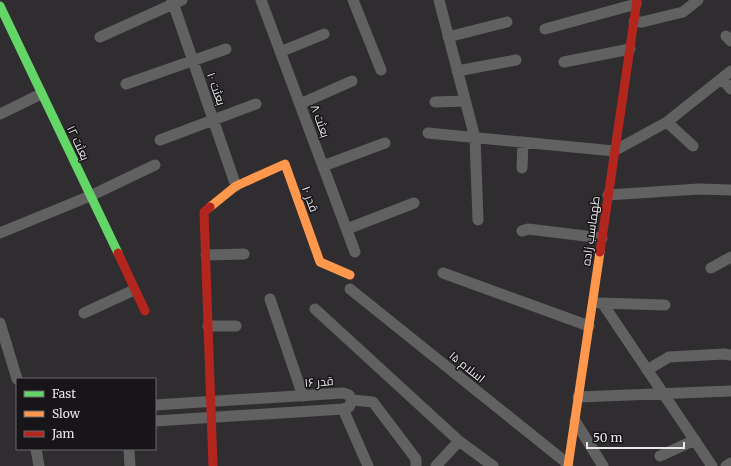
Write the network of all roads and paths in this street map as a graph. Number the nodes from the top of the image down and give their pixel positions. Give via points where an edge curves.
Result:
1 (261, 0) edge
2 (353, 0) edge
3 (439, 0) edge
4 (698, 0) edge
5 (176, 1) edge
6 (636, 2) edge
7 (0, 6) edge
8 (507, 22) dead end
9 (634, 22) junction
10 (545, 29) dead end
11 (324, 34) dead end
12 (100, 37) dead end
13 (448, 37) junction
14 (226, 49) dead end
15 (630, 49) junction
16 (280, 52) junction
17 (516, 60) dead end
18 (193, 61) junction
19 (564, 62) dead end
20 (381, 70) dead end
21 (457, 71) junction
22 (731, 71) edge
23 (722, 79) junction
24 (352, 81) dead end
25 (126, 84) dead end
26 (731, 90) edge
27 (41, 94) junction
28 (465, 101) junction
29 (435, 102) dead end
30 (256, 104) dead end
31 (300, 104) junction
32 (0, 114) edge
33 (213, 120) junction
34 (667, 122) junction
35 (428, 133) dead end
36 (475, 138) junction
37 (160, 140) dead end
38 (523, 142) junction
39 (385, 143) dead end
40 (693, 146) dead end
41 (614, 151) junction
42 (155, 165) dead end
43 (323, 166) junction
44 (522, 168) dead end
45 (236, 186) junction
46 (731, 190) edge
47 (608, 195) junction
48 (90, 196) junction
49 (414, 203) dead end
50 (478, 220) dead end
51 (347, 229) junction
52 (522, 231) dead end
53 (0, 233) edge
54 (602, 238) junction
55 (355, 252) dead end
56 (244, 254) dead end
57 (206, 255) junction
58 (731, 258) edge
59 (711, 268) dead end
60 (443, 273) dead end
61 (350, 275) dead end
62 (350, 289) dead end
63 (134, 290) junction
64 (270, 299) dead end
65 (598, 303) junction
66 (665, 305) dead end
67 (315, 309) dead end
68 (145, 311) dead end
69 (84, 313) dead end
70 (0, 323) edge
71 (208, 326) junction
72 (236, 326) dead end
73 (589, 326) junction
74 (4, 352) edge
75 (731, 355) edge
76 (647, 370) junction
77 (17, 378) edge
78 (731, 390) edge
79 (663, 394) junction
80 (303, 396) junction
81 (578, 396) junction
82 (352, 400) junction
83 (210, 402) junction
84 (156, 405) edge
85 (343, 409) junction
86 (211, 417) junction
87 (156, 421) edge
88 (574, 421) junction
89 (695, 440) junction
90 (460, 441) junction
91 (36, 450) edge
92 (129, 450) edge
93 (660, 456) dead end
94 (731, 463) edge
95 (568, 465) edge
96 (39, 466) edge
97 (130, 466) edge
98 (213, 466) edge
99 (368, 466) edge
100 (416, 466) edge
101 (436, 466) edge
102 (494, 466) edge
103 (603, 466) edge
104 (712, 466) edge
105 (726, 466) edge

1 - 16 street, بعثت ۸
2 - 20 street
3 - 13 street
4 - 9 street via 683,12
5 - 12 street
5 - 18 street, بعثت ۱۰
6 - 9 street, طهماسب زاده
6 - 10 street
7 - 27 street, بعثت ۱۲
8 - 13 street
9 - 15 street, طهماسب زاده
11 - 16 street
13 - 21 street
14 - 18 street
15 - 19 street
15 - 41 street, طهماسب زاده
16 - 31 street, بعثت ۸
17 - 21 street
18 - 25 street
18 - 33 street, بعثت ۱۰
21 - 28 street
22 - 23 street
23 - 26 street
23 - 34 street
24 - 31 street
27 - 32 street
27 - 48 street, بعثت ۱۲
28 - 29 street
28 - 36 street
30 - 33 street
31 - 43 street, بعثت ۸
33 - 37 street
33 - 45 street, بعثت ۱۰
34 - 40 street
34 - 41 street
35 - 36 street
36 - 38 street
36 - 50 street
38 - 41 street
38 - 44 street
39 - 43 street
41 - 47 street, طهماسب زاده
42 - 48 street
43 - 51 street, بعثت ۸
45 - 57 street via 204,212
45 - 61 street, قدر ۱۰ via 285,164 320,262
46 - 47 street via 699,189
47 - 54 street, طهماسب زاده
48 - 53 street
48 - 63 street, بعثت ۱۲
49 - 51 street
51 - 55 street, بعثت ۸
52 - 54 street
54 - 65 street, طهماسب زاده
56 - 57 street
57 - 71 street
58 - 59 street
60 - 73 street
62 - 95 street, اسلام ۱۵
63 - 68 street, بعثت ۱۲
63 - 69 street
64 - 80 street
65 - 66 street
65 - 73 street, طهماسب زاده
65 - 76 street
67 - 90 street
70 - 74 street
71 - 72 street
71 - 83 street
73 - 81 street, طهماسب زاده
74 - 77 street
75 - 76 street via 669,357
76 - 79 street
78 - 79 street
79 - 81 street
79 - 89 street
80 - 82 street, قدر ۱۶ via 343,393 349,395
80 - 83 street, قدر ۱۶
81 - 88 street, طهماسب زاده
82 - 85 street via 349,407
82 - 100 street, قدر ۱۶ via 373,402 416,459
83 - 84 street, قدر ۱۶
83 - 86 street
85 - 86 street
85 - 99 street
86 - 87 street
86 - 98 street
88 - 95 street, طهماسب زاده
88 - 103 street
89 - 93 street
89 - 104 street
90 - 101 street
90 - 102 street
91 - 96 street
92 - 97 street
94 - 105 street

